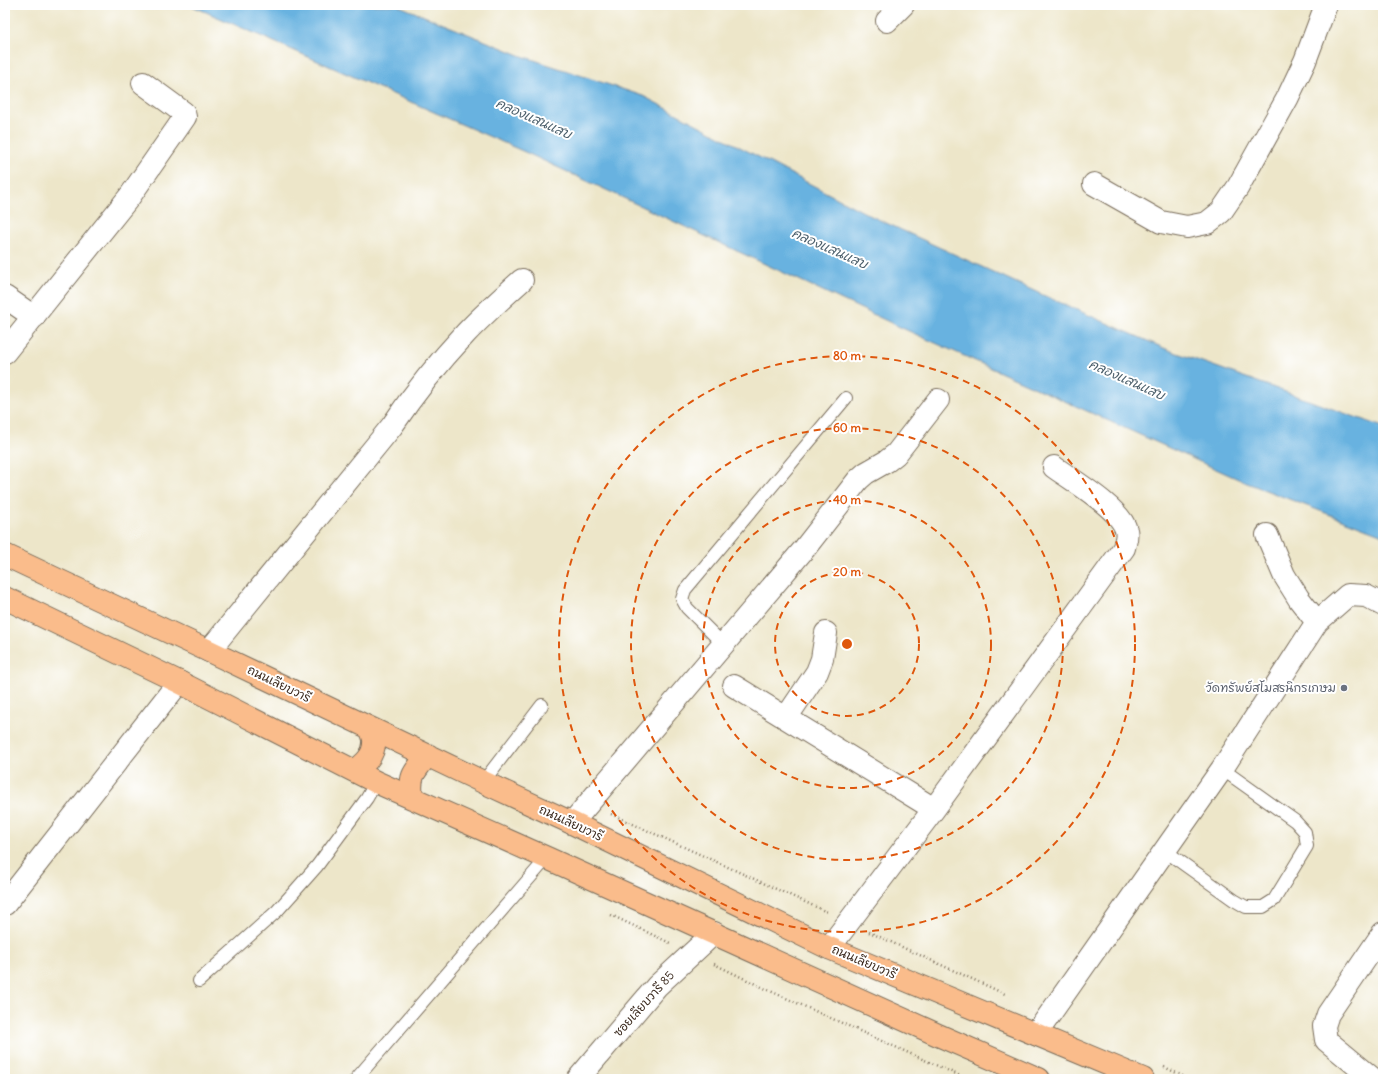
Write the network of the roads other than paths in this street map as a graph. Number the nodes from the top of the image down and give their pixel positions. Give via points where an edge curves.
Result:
1 (903, 5) edge
2 (1326, 5) edge
3 (887, 21) dead end
4 (144, 83) dead end
5 (1094, 184) dead end
6 (522, 280) dead end
7 (5, 298) edge
8 (34, 317) junction
9 (5, 352) edge
10 (846, 398) dead end
11 (938, 400) dead end
12 (1054, 467) dead end
13 (1267, 535) dead end
14 (5, 555) edge
15 (5, 598) edge
16 (1383, 605) edge
17 (1317, 622) junction
18 (826, 633) dead end
19 (724, 645) junction
20 (209, 651) junction
21 (179, 682) junction
22 (734, 686) dead end
23 (542, 704) dead end
24 (786, 718) junction
25 (370, 728) junction
26 (428, 755) junction
27 (1222, 769) junction
28 (354, 771) junction
29 (376, 782) junction
30 (482, 782) junction
31 (412, 798) junction
32 (934, 809) junction
33 (572, 823) junction
34 (1164, 850) junction
35 (547, 858) junction
36 (5, 904) edge
37 (714, 933) junction
38 (1383, 933) edge
39 (829, 948) junction
40 (199, 982) dead end
41 (1036, 1034) junction
42 (1028, 1077) edge
43 (356, 1079) edge
44 (578, 1079) edge
45 (1143, 1079) edge
46 (1373, 1079) edge

1 - 3 street
2 - 5 street via 1305,61 1238,188 1221,212 1207,223 1187,227 1161,222
4 - 8 street via 184,113 185,117 130,196
6 - 20 street via 465,333
7 - 8 street
8 - 9 street
10 - 19 lane via 685,590 682,599 687,608
11 - 19 street via 896,454 858,480
12 - 32 street via 1105,503 1119,518 1126,528 1124,548
13 - 17 street via 1284,575
14 - 20 main road, ถนนเลียบวารี
15 - 21 main road
16 - 17 street via 1366,596 1348,595
17 - 27 street
18 - 24 street via 817,672
19 - 33 street
20 - 25 main road, ถนนเลียบวารี
21 - 28 main road
21 - 36 street
22 - 24 street
23 - 30 lane
24 - 32 street
25 - 26 main road, ถนนเลียบวารี
25 - 28 main road via 375,743 372,754
26 - 30 main road, ถนนเลียบวารี
26 - 31 main road via 413,772 410,784
27 - 34 street
27 - 34 lane via 1295,821 1305,832 1307,846 1274,900 1263,907 1246,907
28 - 29 main road
29 - 31 main road
29 - 40 lane via 317,866 294,892 277,911
30 - 33 main road, ถนนเลียบวารี
31 - 35 main road
32 - 39 street
33 - 39 main road, ถนนเลียบวารี
34 - 41 street
35 - 37 main road
35 - 43 lane
37 - 42 main road
37 - 44 street, ซอยเลียบวารี 85 via 657,986
38 - 46 street via 1328,1014 1324,1026 1326,1040
39 - 41 main road, ถนนเลียบวารี
41 - 45 main road, ถนนเลียบวารี

